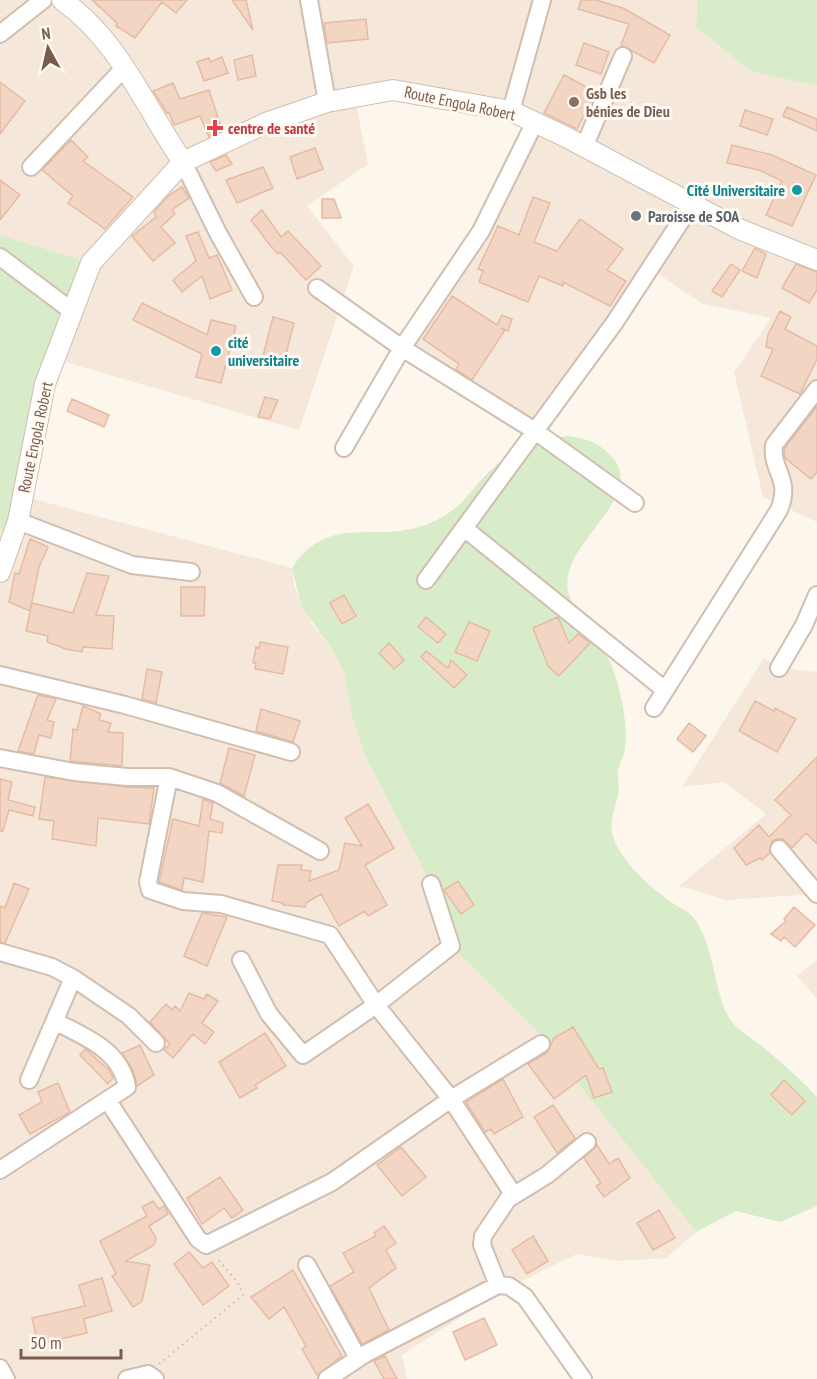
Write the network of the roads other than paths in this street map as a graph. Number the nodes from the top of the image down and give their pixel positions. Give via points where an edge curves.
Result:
1 (42, 0) edge
2 (62, 0) edge
3 (309, 0) edge
4 (542, 0) edge
5 (0, 34) edge
6 (623, 56) dead end
7 (125, 67) junction
8 (327, 102) junction
9 (511, 111) junction
10 (536, 122) junction
11 (584, 147) junction
12 (183, 162) junction
13 (32, 167) dead end
14 (692, 204) junction
15 (0, 257) edge
16 (817, 260) edge
17 (317, 288) dead end
18 (254, 297) dead end
19 (72, 311) junction
20 (402, 348) junction
21 (817, 389) edge
22 (536, 431) junction
23 (344, 448) dead end
24 (635, 503) dead end
25 (464, 528) junction
26 (10, 530) edge
27 (0, 572) edge
28 (191, 572) dead end
29 (426, 580) dead end
30 (817, 595) edge
31 (779, 668) dead end
32 (0, 675) edge
33 (665, 690) junction
34 (654, 708) dead end
35 (291, 752) dead end
36 (0, 758) edge
37 (169, 777) junction
38 (779, 849) dead end
39 (320, 851) dead end
40 (431, 884) dead end
41 (817, 894) edge
42 (0, 951) edge
43 (241, 960) dead end
44 (73, 978) junction
45 (376, 1005) junction
46 (56, 1022) junction
47 (156, 1043) dead end
48 (541, 1044) dead end
49 (29, 1080) dead end
50 (451, 1100) junction
51 (108, 1101) junction
52 (587, 1142) dead end
53 (0, 1170) edge
54 (513, 1194) junction
55 (307, 1265) dead end
56 (498, 1285) junction
57 (358, 1358) junction
58 (0, 1368) edge
59 (151, 1376) edge
60 (6, 1379) edge
61 (127, 1379) edge
62 (327, 1379) edge
63 (583, 1379) edge

1 - 5 street
2 - 7 street via 109,43
3 - 8 street
4 - 9 street
6 - 11 street
7 - 12 street
7 - 13 street
8 - 9 street, Route Engola Robert via 393,90
8 - 12 street, Route Engola Robert via 266,123
9 - 10 street, Route Engola Robert
10 - 11 street, Route Engola Robert
10 - 20 street via 481,231
11 - 14 street, Route Engola Robert
12 - 18 street
12 - 19 street, Route Engola Robert via 91,263
14 - 16 street, Route Engola Robert
14 - 22 street via 615,322
15 - 19 street
17 - 20 street
19 - 26 street, Route Engola Robert via 45,384
20 - 22 street
20 - 23 street
21 - 33 street via 774,445 773,454 785,487 779,510
22 - 24 street
22 - 25 street
25 - 29 street
25 - 33 street
26 - 27 street, Route Engola Robert
26 - 28 street via 132,565
30 - 31 street
32 - 35 street
33 - 34 street
36 - 37 street via 74,772
37 - 39 street via 217,793
37 - 45 street via 148,882 150,890 183,901 221,904 330,935
38 - 41 street
40 - 45 street via 451,946
42 - 44 street via 52,967
43 - 45 street via 269,1014 303,1055
44 - 46 street
44 - 47 street via 129,1016
45 - 50 street
46 - 49 street
46 - 51 street via 94,1041 118,1062 127,1087
48 - 50 street
50 - 51 street via 332,1182 206,1245 198,1239
50 - 54 street
51 - 53 street
52 - 54 street via 547,1174
54 - 56 street via 483,1236 482,1245
55 - 57 street
56 - 57 street
56 - 63 street via 509,1286 525,1297
57 - 62 street
58 - 60 street
59 - 61 street

